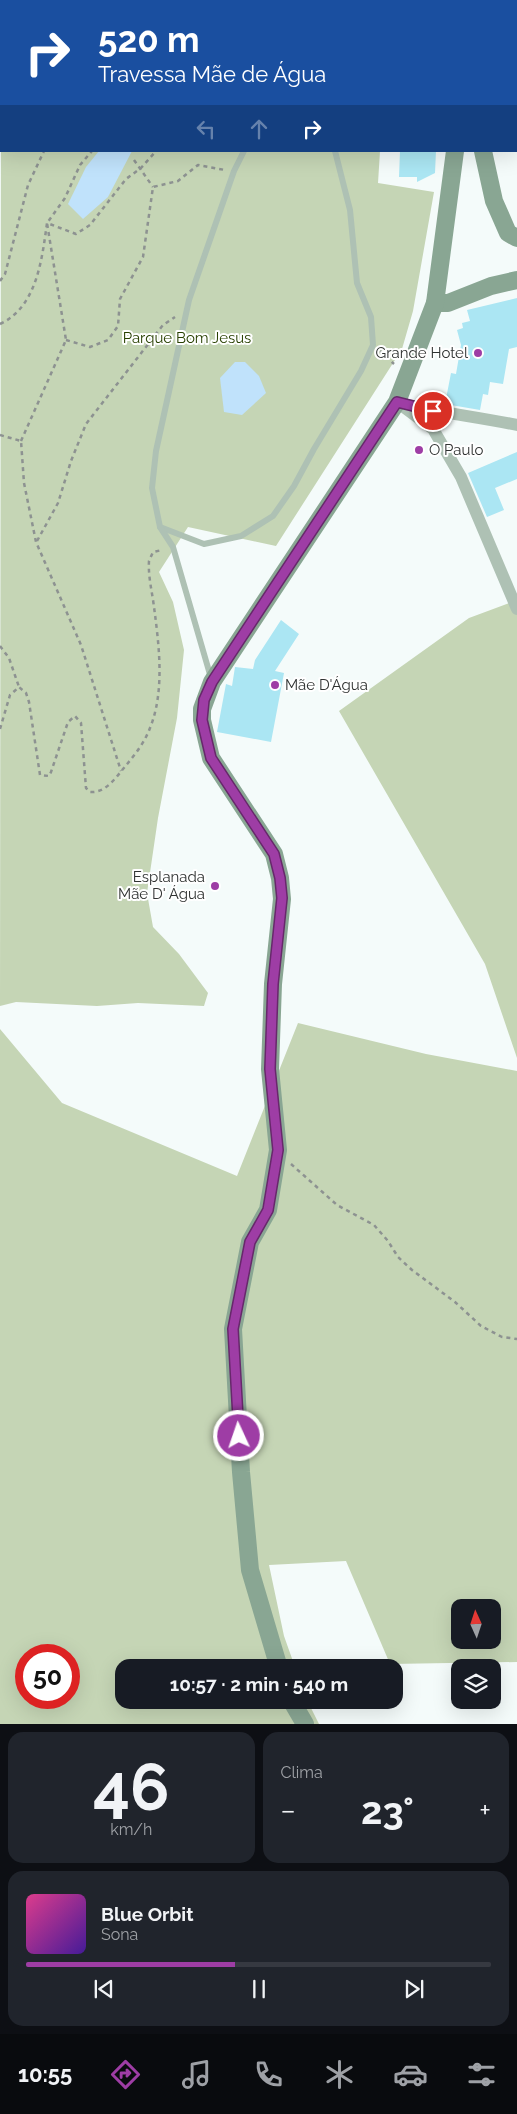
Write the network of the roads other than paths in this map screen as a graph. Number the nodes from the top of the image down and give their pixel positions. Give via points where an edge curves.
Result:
1 (244, 152) edge
2 (335, 152) edge
3 (455, 152) edge
4 (483, 152) edge
5 (517, 238) edge
6 (517, 280) edge
7 (435, 303) junction
8 (397, 402) junction
9 (517, 426) edge
10 (160, 527) junction
11 (517, 609) edge
12 (212, 682) junction
13 (276, 1659) edge
14 (296, 1709) edge
15 (305, 1724) edge

1 - 10 lane via 234,171 187,310 156,451 152,488
2 - 10 lane via 350,210 357,283 370,317 373,345 361,371 294,486 272,516 241,536 204,544
3 - 7 main road
4 - 5 main road via 494,200 508,233
6 - 7 main road via 491,286 448,303
7 - 8 main road
8 - 9 street
8 - 11 street via 433,429 461,477
8 - 12 main road
10 - 12 lane via 173,547
12 - 13 main road via 204,700 202,720 211,758 274,854 282,898 273,984 270,1069 278,1150 268,1210 250,1242 233,1329 250,1570
14 - 15 main road

